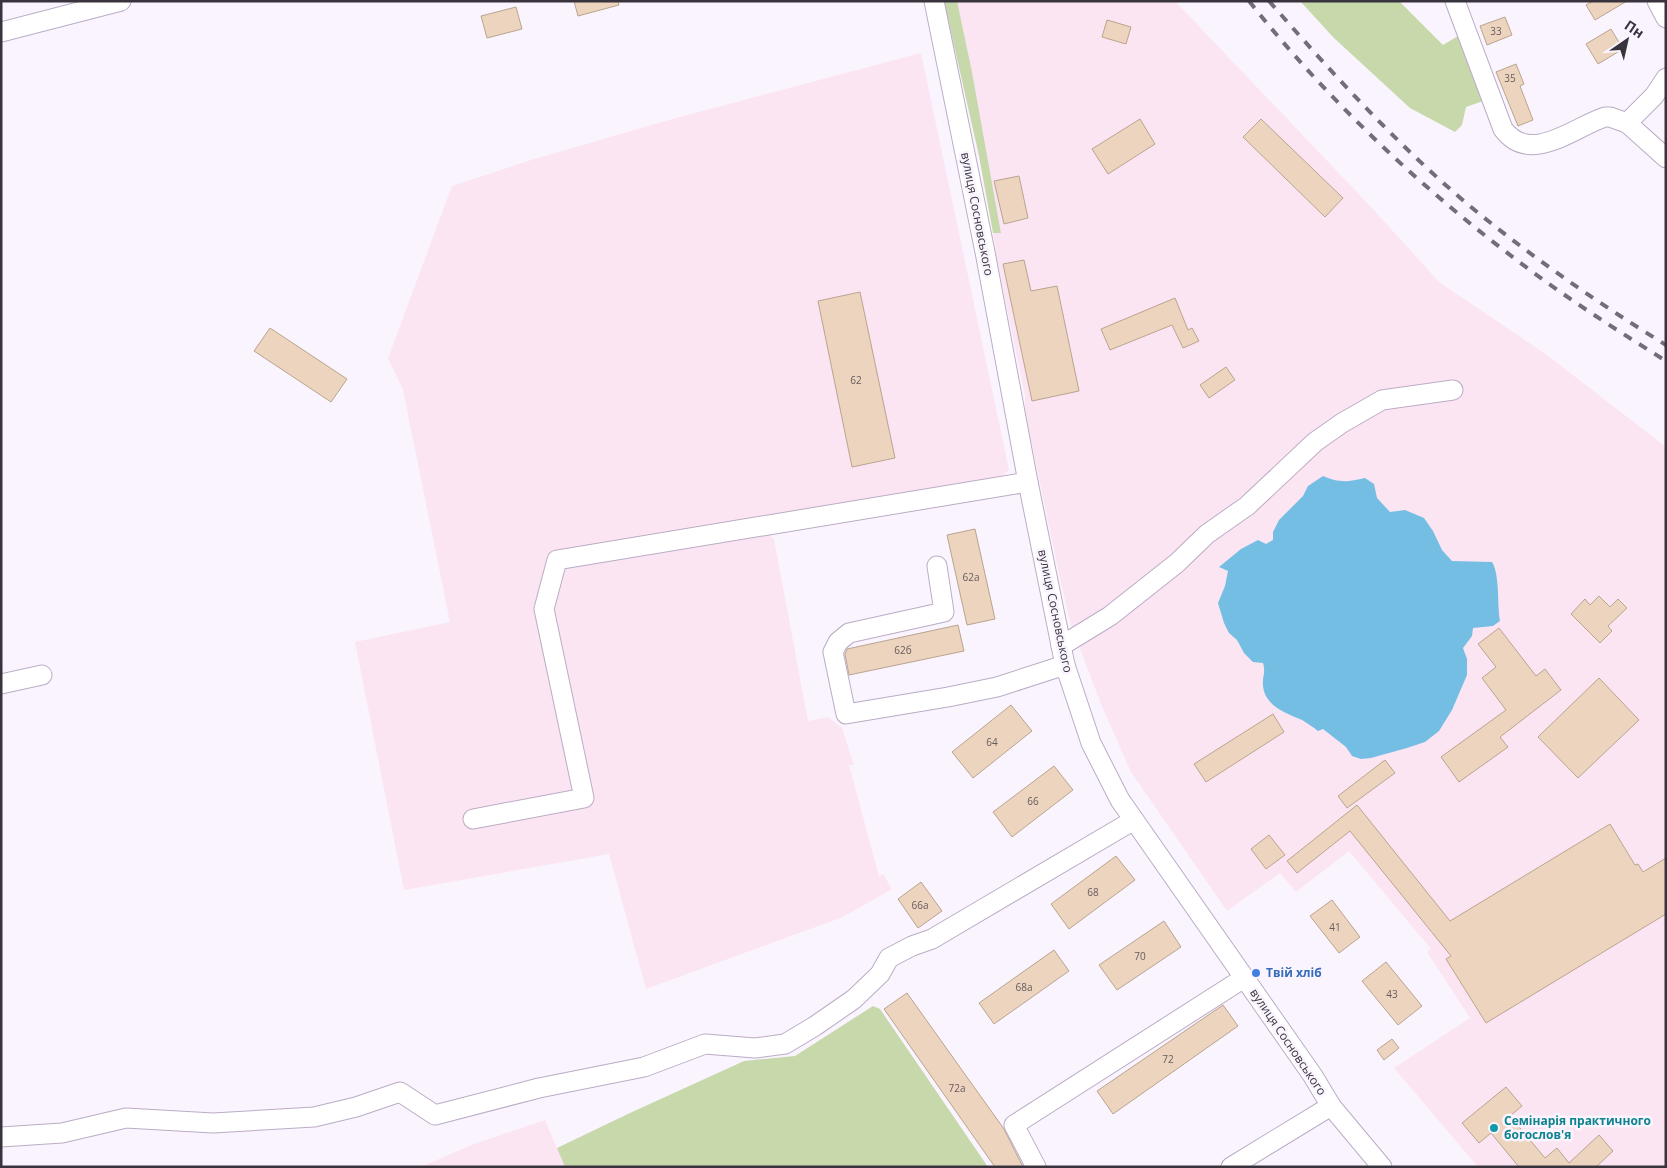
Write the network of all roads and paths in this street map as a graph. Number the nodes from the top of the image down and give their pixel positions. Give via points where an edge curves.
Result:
1 (122, 1) edge
2 (934, 1) edge
3 (1455, 1) edge
4 (1657, 1) edge
5 (1666, 18) edge
6 (1, 32) edge
7 (1666, 78) edge
8 (1628, 124) junction
9 (1666, 158) edge
10 (1454, 390) dead end
11 (1028, 482) junction
12 (936, 566) dead end
13 (1061, 646) junction
14 (1065, 665) junction
15 (42, 675) dead end
16 (1, 684) edge
17 (473, 819) dead end
18 (1134, 820) junction
19 (1244, 978) junction
20 (1331, 1106) junction
21 (1, 1137) edge
22 (1036, 1167) edge
23 (1231, 1167) edge
24 (1382, 1167) edge

1 - 6 street
2 - 11 street, вулиця Сосновського
3 - 8 street via 1502,126 1510,137 1537,146 1604,117
4 - 5 street
7 - 8 street
8 - 9 street
10 - 13 street via 1382,400 1342,422 1169,569 1110,616
11 - 13 street, вулиця Сосновського
11 - 17 street via 557,560 544,608 584,798
12 - 14 street via 944,612 849,634 838,642 832,652 846,714 997,687
13 - 14 street, вулиця Сосновського
14 - 18 street, вулиця Сосновського via 1091,743
15 - 16 street
18 - 19 street, вулиця Сосновського
18 - 21 street via 932,939 889,958 880,974 854,999 785,1044 755,1048 705,1044 644,1067 539,1088 435,1115 400,1092 314,1118 213,1123 126,1118 62,1133
19 - 20 street, вулиця Сосновського
19 - 22 street via 1014,1125
20 - 23 street
20 - 24 street, вулиця Сосновського

